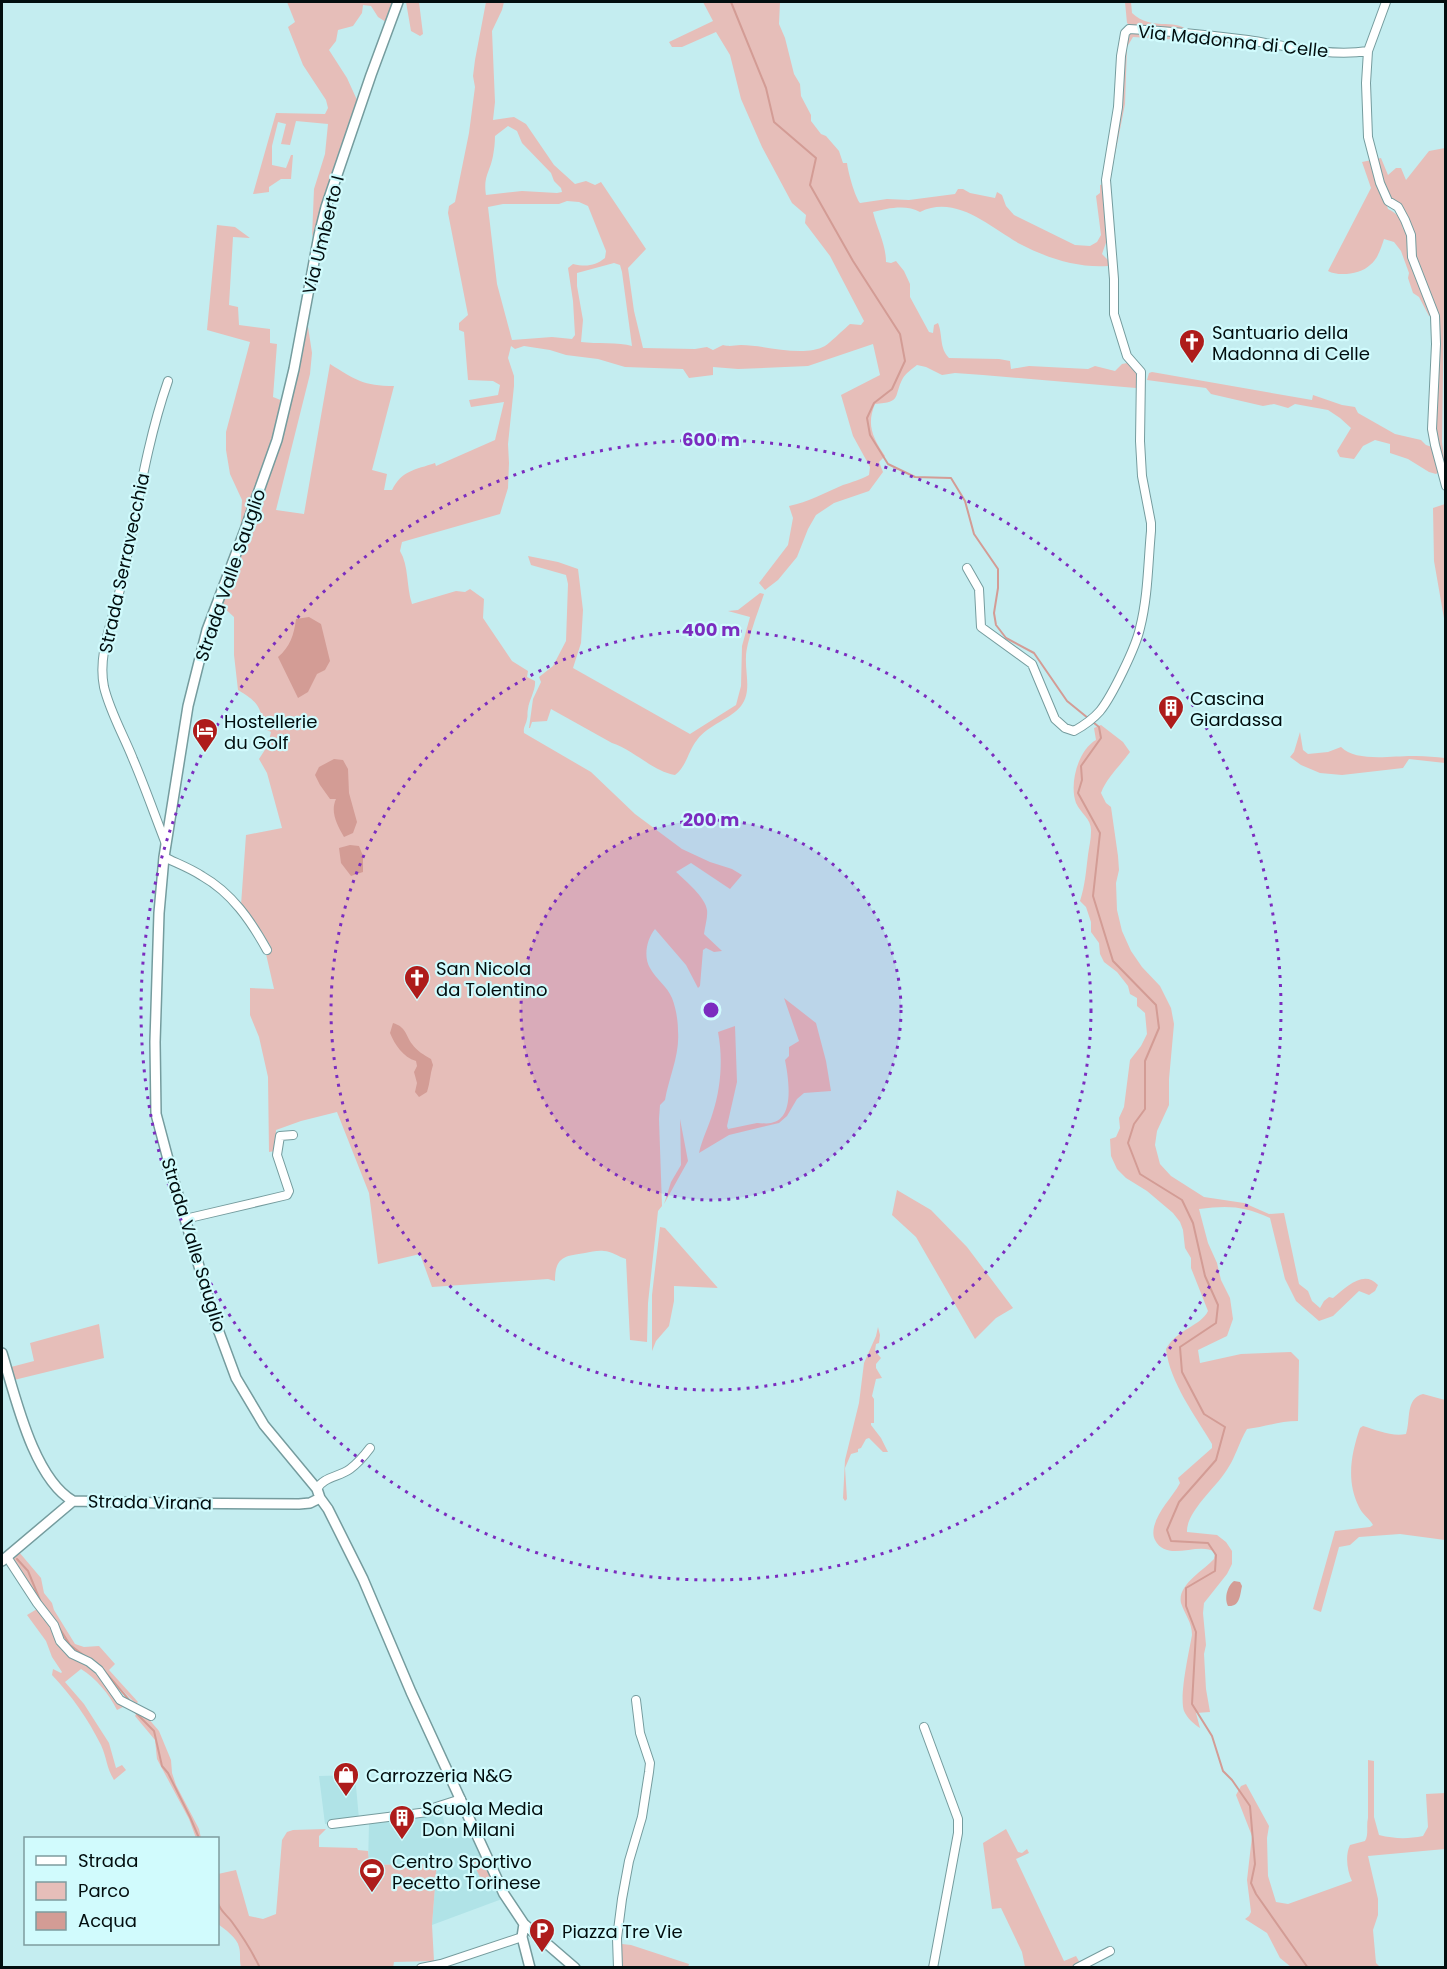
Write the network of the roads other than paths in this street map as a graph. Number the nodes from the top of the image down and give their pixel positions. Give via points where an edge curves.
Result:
1 (398, 2) edge
2 (1386, 2) edge
3 (1368, 51) junction
4 (168, 381) dead end
5 (277, 440) joint
6 (1446, 486) edge
7 (967, 568) dead end
8 (166, 844) junction
9 (164, 857) junction
10 (267, 950) dead end
11 (293, 1135) dead end
12 (185, 1219) junction
13 (2, 1353) edge
14 (370, 1448) dead end
15 (319, 1494) junction
16 (73, 1501) junction
17 (4, 1559) edge
18 (636, 1700) dead end
19 (151, 1716) dead end
20 (924, 1727) dead end
21 (461, 1799) junction
22 (332, 1824) dead end
23 (524, 1924) junction
24 (522, 1937) junction
25 (1110, 1951) dead end
26 (421, 1968) edge
27 (530, 1968) edge
28 (575, 1968) edge
29 (618, 1968) edge
30 (933, 1968) edge
31 (1077, 1968) edge

1 - 5 street, Via Umberto I via 326,207
2 - 3 street
3 - 6 street via 1368,137 1380,183 1388,201 1398,207 1411,235 1412,257 1435,316 1432,429
3 - 7 street, Via Madonna di Celle via 1325,52 1199,34 1129,29 1125,33 1106,180 1114,314 1127,356 1141,372 1142,476 1151,523 1140,629 1099,713 1074,731 1055,719 1032,664 981,627 979,589
4 - 8 street, Strada Serravecchia via 150,439 103,662 104,687
5 - 8 street, Strada Valle Sauglio via 207,630 188,706
8 - 9 street, Strada Valle Sauglio
9 - 10 street via 203,876 231,898
9 - 12 street, Strada Valle Sauglio via 159,913 156,1114
11 - 12 street via 280,1137 277,1155 289,1191 287,1196
12 - 15 street, Strada Valle Sauglio via 236,1378 264,1425
13 - 16 street via 29,1440 54,1483
14 - 15 street via 352,1468 319,1485
15 - 16 street, Strada Virana via 310,1503 299,1504
15 - 21 street, Strada Valle Sauglio via 363,1579
16 - 17 street, Strada Virana
17 - 19 street via 72,1654 99,1670 120,1700
18 - 29 street via 650,1772 622,1899
20 - 30 street via 958,1819
21 - 22 street via 428,1812
21 - 23 street, Strada Valle Sauglio via 504,1894
23 - 24 street
23 - 28 street, Strada Valle Sauglio
24 - 26 street
24 - 27 street
25 - 31 street

